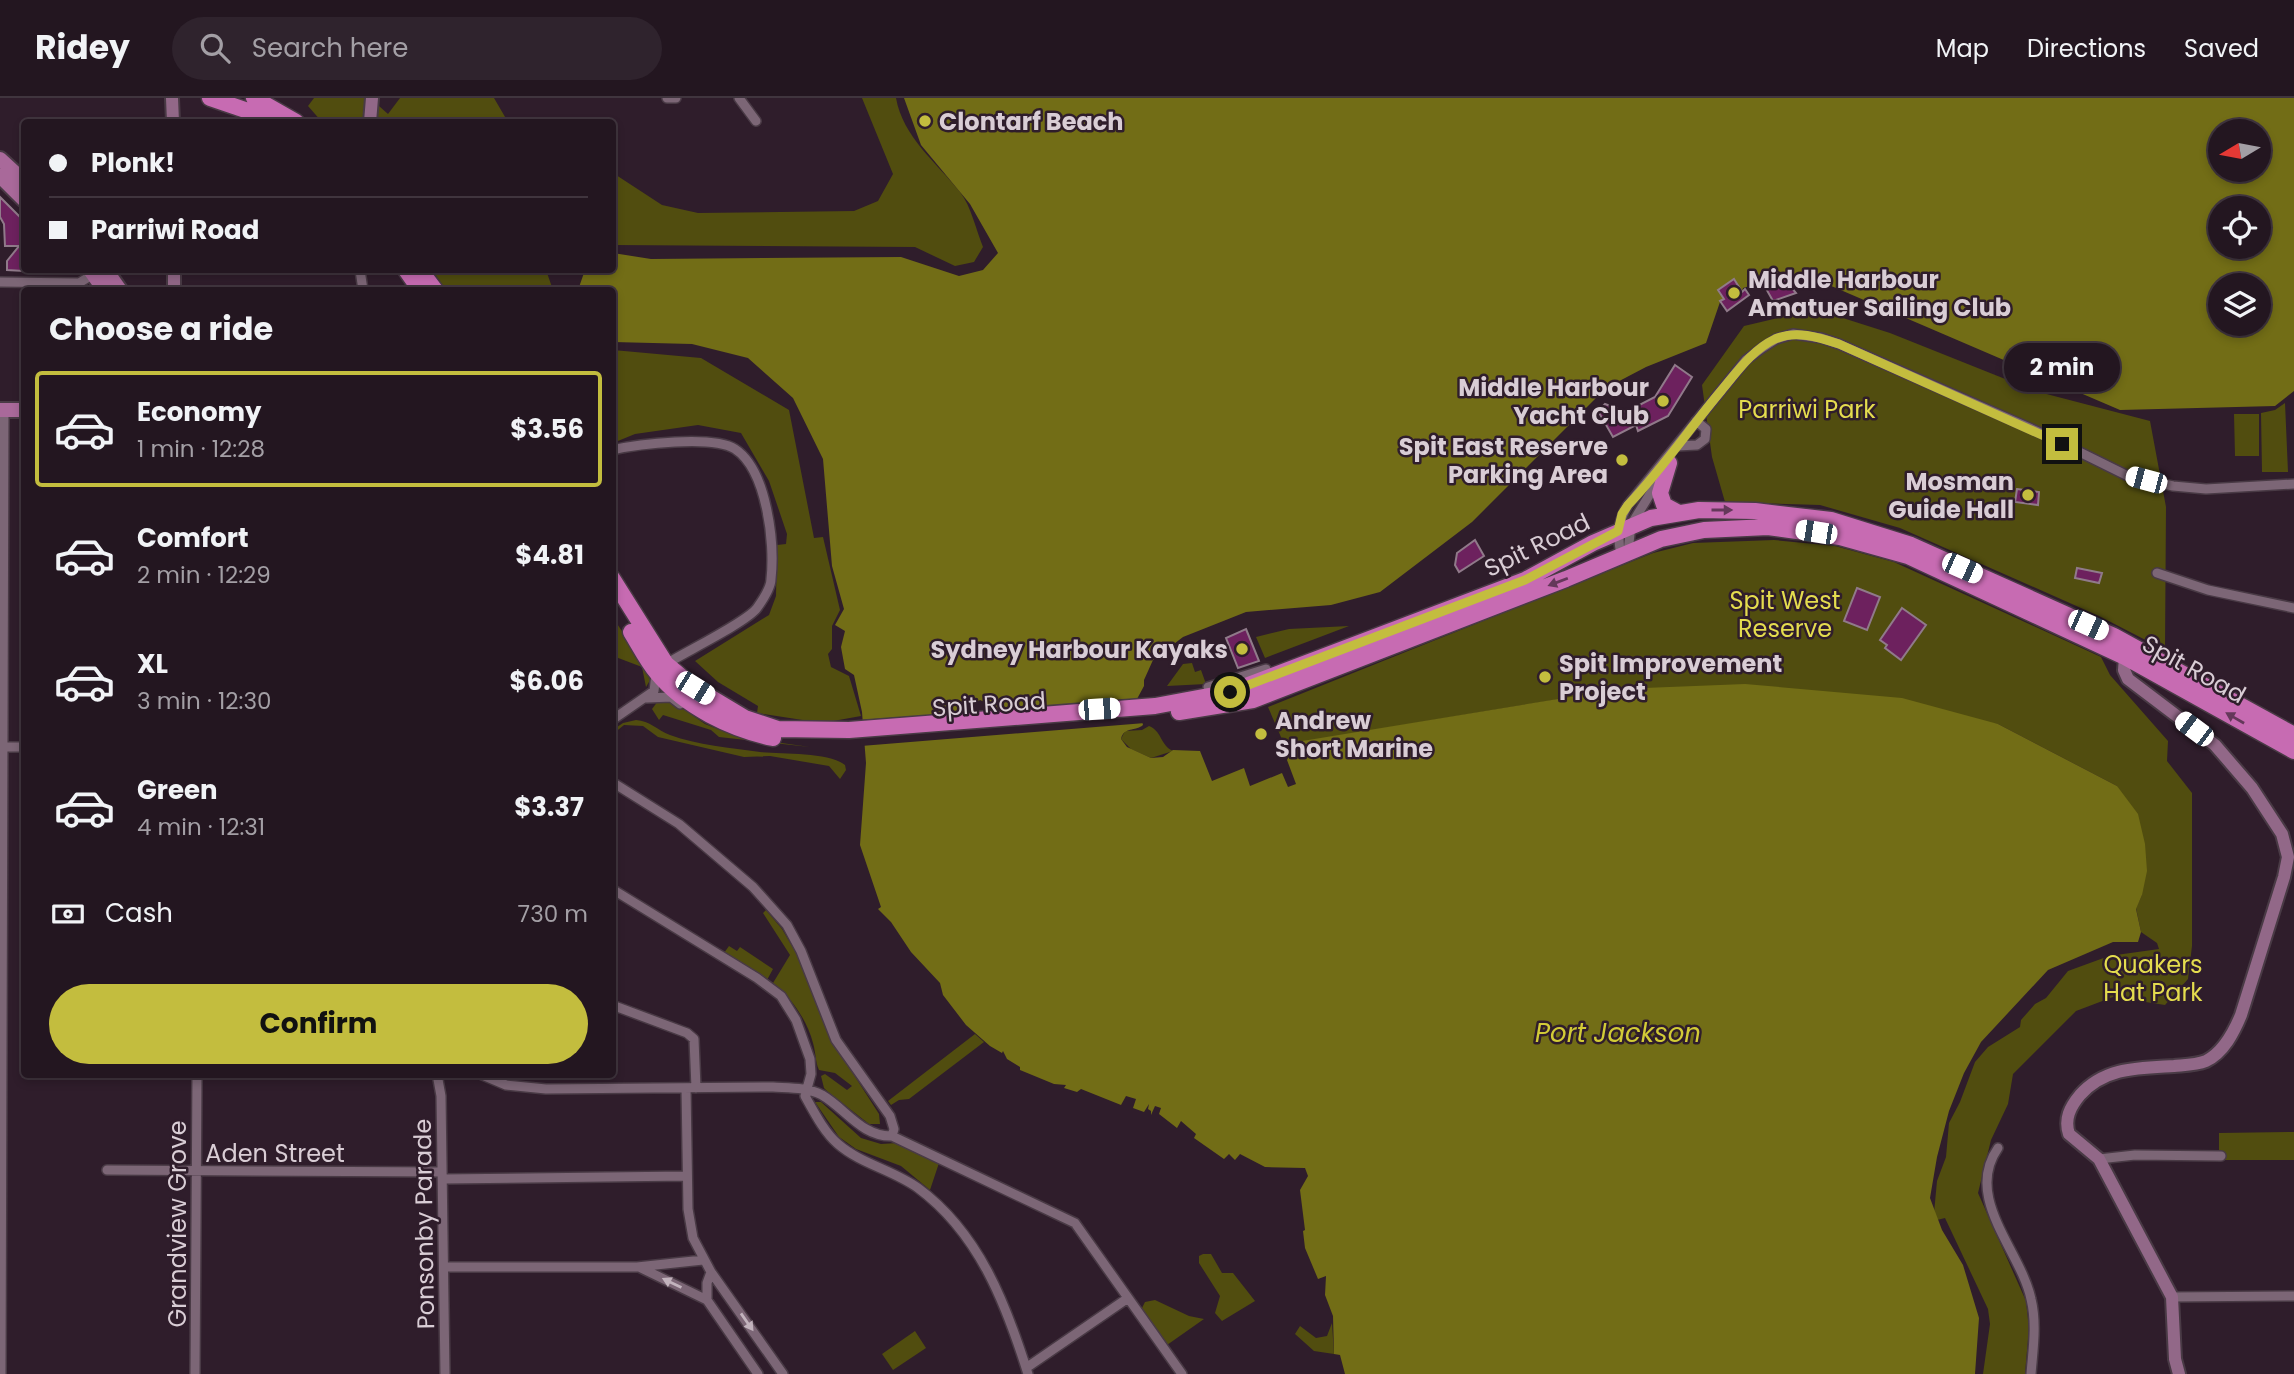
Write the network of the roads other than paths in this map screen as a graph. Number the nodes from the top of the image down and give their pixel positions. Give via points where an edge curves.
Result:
1 (172, 98) edge
2 (210, 98) edge
3 (254, 98) edge
4 (372, 98) edge
5 (667, 98) edge
6 (676, 98) edge
7 (739, 98) edge
8 (173, 119) edge
9 (266, 119) edge
10 (291, 119) edge
11 (370, 119) edge
12 (756, 121) dead end
13 (0, 159) edge
14 (0, 176) edge
15 (21, 178) edge
16 (21, 197) edge
17 (95, 273) edge
18 (100, 273) edge
19 (0, 282) edge
20 (117, 287) edge
21 (2, 410) edge
22 (21, 410) edge
23 (1696, 421) junction
24 (616, 449) edge
25 (1673, 453) junction
26 (2294, 484) edge
27 (1676, 512) junction
28 (1625, 528) junction
29 (1625, 553) junction
30 (2157, 573) dead end
31 (616, 585) edge
32 (616, 604) edge
33 (2294, 608) edge
34 (2125, 657) junction
35 (661, 668) junction
36 (1266, 669) dead end
37 (1209, 687) dead end
38 (647, 698) junction
39 (1155, 710) junction
40 (616, 717) edge
41 (732, 726) junction
42 (850, 734) junction
43 (2294, 735) edge
44 (4, 747) junction
45 (21, 747) edge
46 (2294, 751) edge
47 (616, 785) edge
48 (616, 891) edge
49 (2, 907) edge
50 (616, 1006) edge
51 (197, 1078) edge
52 (438, 1078) edge
53 (492, 1078) edge
54 (686, 1088) junction
55 (696, 1088) junction
56 (806, 1089) junction
57 (893, 1132) junction
58 (1998, 1149) dead end
59 (2221, 1156) dead end
60 (2099, 1158) junction
61 (107, 1170) dead end
62 (197, 1173) junction
63 (442, 1176) junction
64 (686, 1176) junction
65 (703, 1260) junction
66 (444, 1267) junction
67 (637, 1267) junction
68 (1, 1268) edge
69 (710, 1272) junction
70 (2294, 1296) edge
71 (2172, 1297) junction
72 (1128, 1298) junction
73 (707, 1300) junction
74 (2175, 1359) junction
75 (1027, 1371) edge
76 (1, 1374) edge
77 (195, 1374) edge
78 (445, 1374) edge
79 (758, 1374) edge
80 (783, 1374) edge
81 (1182, 1374) edge
82 (2031, 1374) edge
83 (2170, 1374) edge
84 (2179, 1374) edge

1 - 8 street
2 - 9 highway
3 - 10 highway
4 - 11 street
5 - 6 street
7 - 12 street
13 - 15 main road
14 - 16 main road
17 - 19 street via 79,283
18 - 20 main road
21 - 22 main road
21 - 44 street
23 - 25 street
23 - 25 street via 1706,429 1705,439
23 - 26 street via 1746,360 1776,339 1808,335 1839,344 2043,433 2126,475 2206,489
24 - 35 street via 701,442 733,448 752,465 765,501 772,582 756,610
25 - 27 highway via 1660,493 1664,505
25 - 28 street
25 - 28 street via 1622,514
27 - 28 highway, Spit Road
27 -> 43 highway, Spit Road via 1755,511 1831,520 1912,545 2114,636
28 - 29 street
28 - 29 street
28 - 39 highway, Spit Road via 1525,580 1294,670
29 - 34 highway, Spit Road via 1683,534 1734,527 1799,529 1850,539 1908,556
29 -> 39 highway, Spit Road via 1253,699 1206,709
30 - 33 street via 2208,590
31 - 35 highway
32 - 35 highway
46 -> 34 highway, Spit Road
34 - 60 street via 2128,679 2215,745 2252,788 2282,834 2288,857 2241,1015 2222,1048 2202,1063 2111,1073 2074,1102 2067,1116 2069,1135
35 - 38 street
35 - 41 highway, Spit Road via 687,699
35 - 42 highway via 759,724
36 - 37 street
38 - 40 street
38 - 41 street via 671,697 711,723
39 - 42 highway, Spit Road
41 - 42 highway, Spit Road via 797,741
44 - 45 street
44 - 49 street
47 - 57 street via 688,831 753,887 787,925 802,951 836,1040 890,1116
48 - 56 street via 781,996 807,1050 811,1068
49 - 68 street
50 - 55 street via 694,1039
51 - 62 street, Grandview Grove
52 - 63 street, Ponsonby Parade
53 - 54 street via 523,1088
54 - 55 street
54 - 64 street
55 - 56 street
56 - 57 street via 872,1133
56 - 75 street via 812,1110 836,1143 918,1188 961,1227 987,1269
57 - 72 street via 1075,1223
58 - 82 street via 1985,1192 2031,1297 2035,1329
59 - 60 street
60 - 71 street
61 - 62 street, Aden Street
62 - 63 street, Aden Street
62 - 77 street, Grandview Grove
63 - 64 street, Aden Street
63 - 66 street, Ponsonby Parade
64 - 65 street via 693,1238
65 - 67 street
65 - 69 street
66 - 67 street
66 - 78 street, Ponsonby Parade
73 -> 67 street
68 - 76 street
69 - 73 street
69 -> 80 street
70 - 71 street
71 - 74 street
72 - 75 street
72 - 81 street
73 - 79 street
74 - 83 street
74 - 84 street

